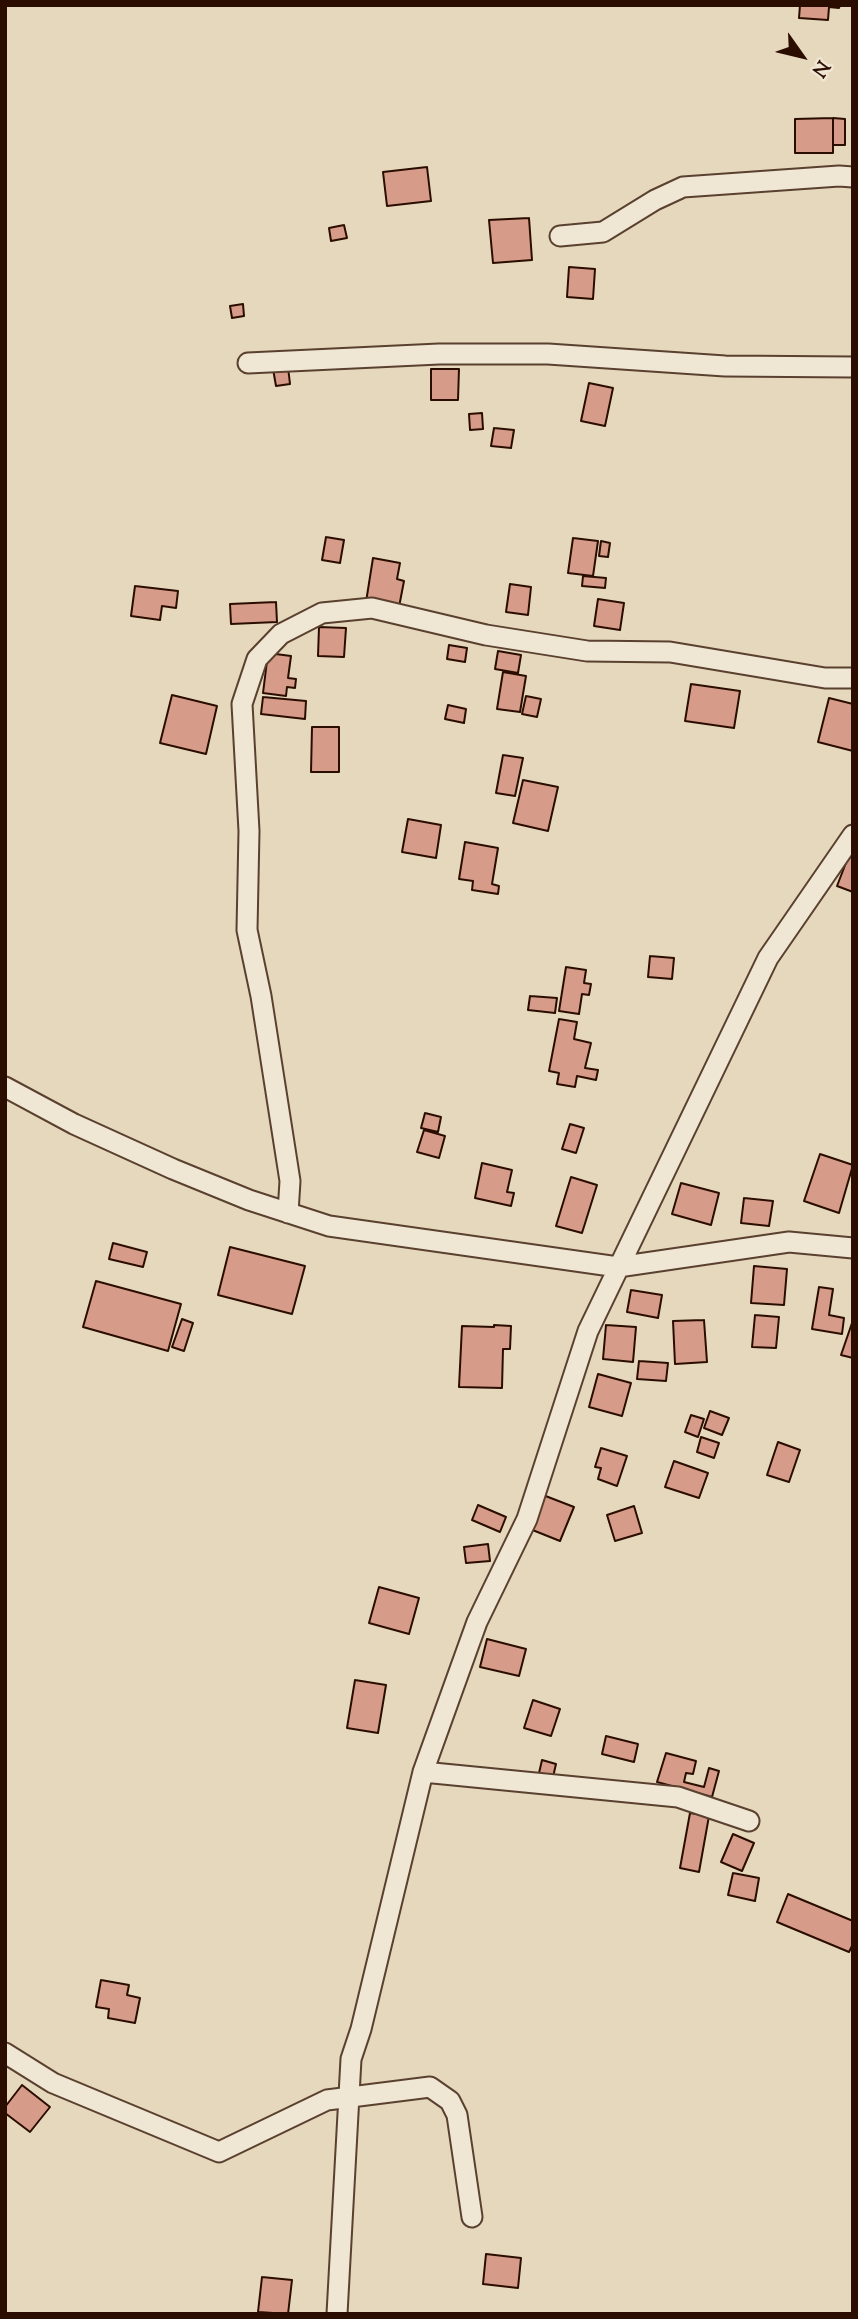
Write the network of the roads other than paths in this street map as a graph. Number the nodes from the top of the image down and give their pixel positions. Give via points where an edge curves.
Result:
1 (853, 177) edge
2 (561, 236) dead end
3 (248, 363) dead end
4 (853, 368) edge
5 (853, 678) edge
6 (853, 835) edge
7 (5, 1087) edge
8 (288, 1213) junction
9 (853, 1248) edge
10 (618, 1267) junction
11 (423, 1772) junction
12 (749, 1821) dead end
13 (5, 2053) edge
14 (348, 2097) junction
15 (472, 2217) dead end
16 (337, 2314) edge

1 - 2 street via 683,187 603,232
3 - 4 street via 548,354 725,366
5 - 8 street via 825,678 670,653 587,651 486,635 372,608 321,613 281,634 257,659 242,704 249,831 247,930 290,1181
6 - 10 street via 768,958
7 - 8 street via 160,1163
8 - 10 street via 329,1226
9 - 10 street via 789,1242
10 - 11 street via 588,1331 527,1519 477,1622
11 - 12 street via 678,1797
11 - 14 street via 351,2059
13 - 14 street via 52,2083 219,2152 327,2100
14 - 15 street via 430,2087 450,2101 457,2115
14 - 16 street

